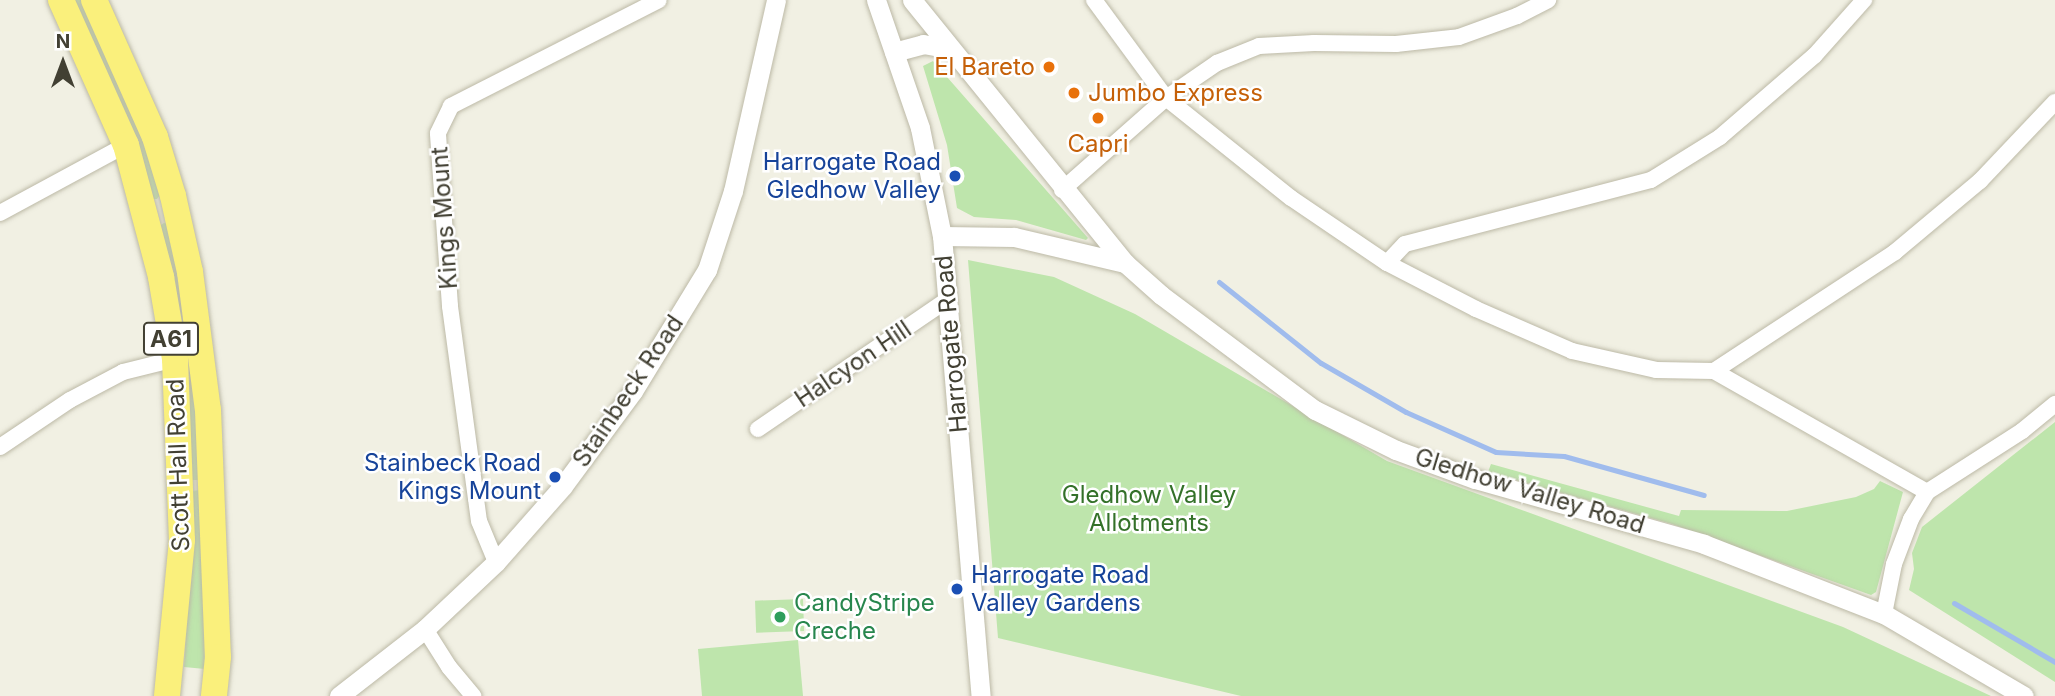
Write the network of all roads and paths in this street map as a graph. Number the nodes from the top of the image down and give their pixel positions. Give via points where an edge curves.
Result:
1 (61, 0) edge
2 (94, 0) edge
3 (659, 0) edge
4 (776, 0) edge
5 (876, 0) edge
6 (912, 0) edge
7 (1094, 0) edge
8 (1548, 0) edge
9 (1864, 0) edge
10 (951, 49) junction
11 (894, 52) junction
12 (1166, 98) junction
13 (2055, 102) edge
14 (126, 145) junction
15 (1062, 190) junction
16 (0, 212) edge
17 (942, 236) junction
18 (1387, 262) junction
19 (1125, 263) junction
20 (947, 300) junction
21 (175, 359) junction
22 (1714, 371) junction
23 (2055, 404) edge
24 (758, 429) dead end
25 (0, 447) edge
26 (1927, 492) junction
27 (496, 562) junction
28 (1884, 614) junction
29 (425, 629) junction
30 (167, 696) edge
31 (214, 696) edge
32 (339, 696) edge
33 (473, 696) edge
34 (981, 696) edge
35 (2024, 696) edge

1 - 14 highway, Scott Hall Road / A61
2 - 31 highway, Scott Hall Road / A61 via 155,136 190,272 209,423 217,643
3 - 27 street, Kings Mount via 451,106 438,133 450,306 479,521
4 - 27 street, Stainbeck Road via 733,191 707,270 634,391 563,486
5 - 11 street, Harrogate Road
6 - 10 street, Gledhow Valley Road
7 - 12 street
8 - 12 street via 1459,37 1396,44 1259,46 1217,63
9 - 18 street via 1815,55 1720,137 1651,180 1405,244
10 - 11 street via 923,44
10 - 15 street, Gledhow Valley Road
11 - 17 street, Harrogate Road via 920,128
12 - 15 street
12 - 18 street via 1291,198
13 - 22 street via 1980,181 1895,252
14 - 16 street
14 - 21 highway, Scott Hall Road / A61 via 161,277
15 - 19 street, Gledhow Valley Road
17 - 19 street via 1014,237
17 - 20 street, Harrogate Road
18 - 22 street via 1476,309 1572,351 1656,370
19 - 28 street, Gledhow Valley Road via 1315,410 1396,450 1475,479 1704,544
20 - 24 street, Halcyon Hill
20 - 34 street, Harrogate Road
21 - 25 street via 123,372 70,400
21 - 30 highway, Scott Hall Road / A61 via 183,540
22 - 26 street
23 - 26 street via 2022,431
26 - 28 street via 1894,564
27 - 29 street, Stainbeck Road
28 - 35 street, Gledhow Valley Road
29 - 32 street, Stainbeck Road
29 - 33 street

